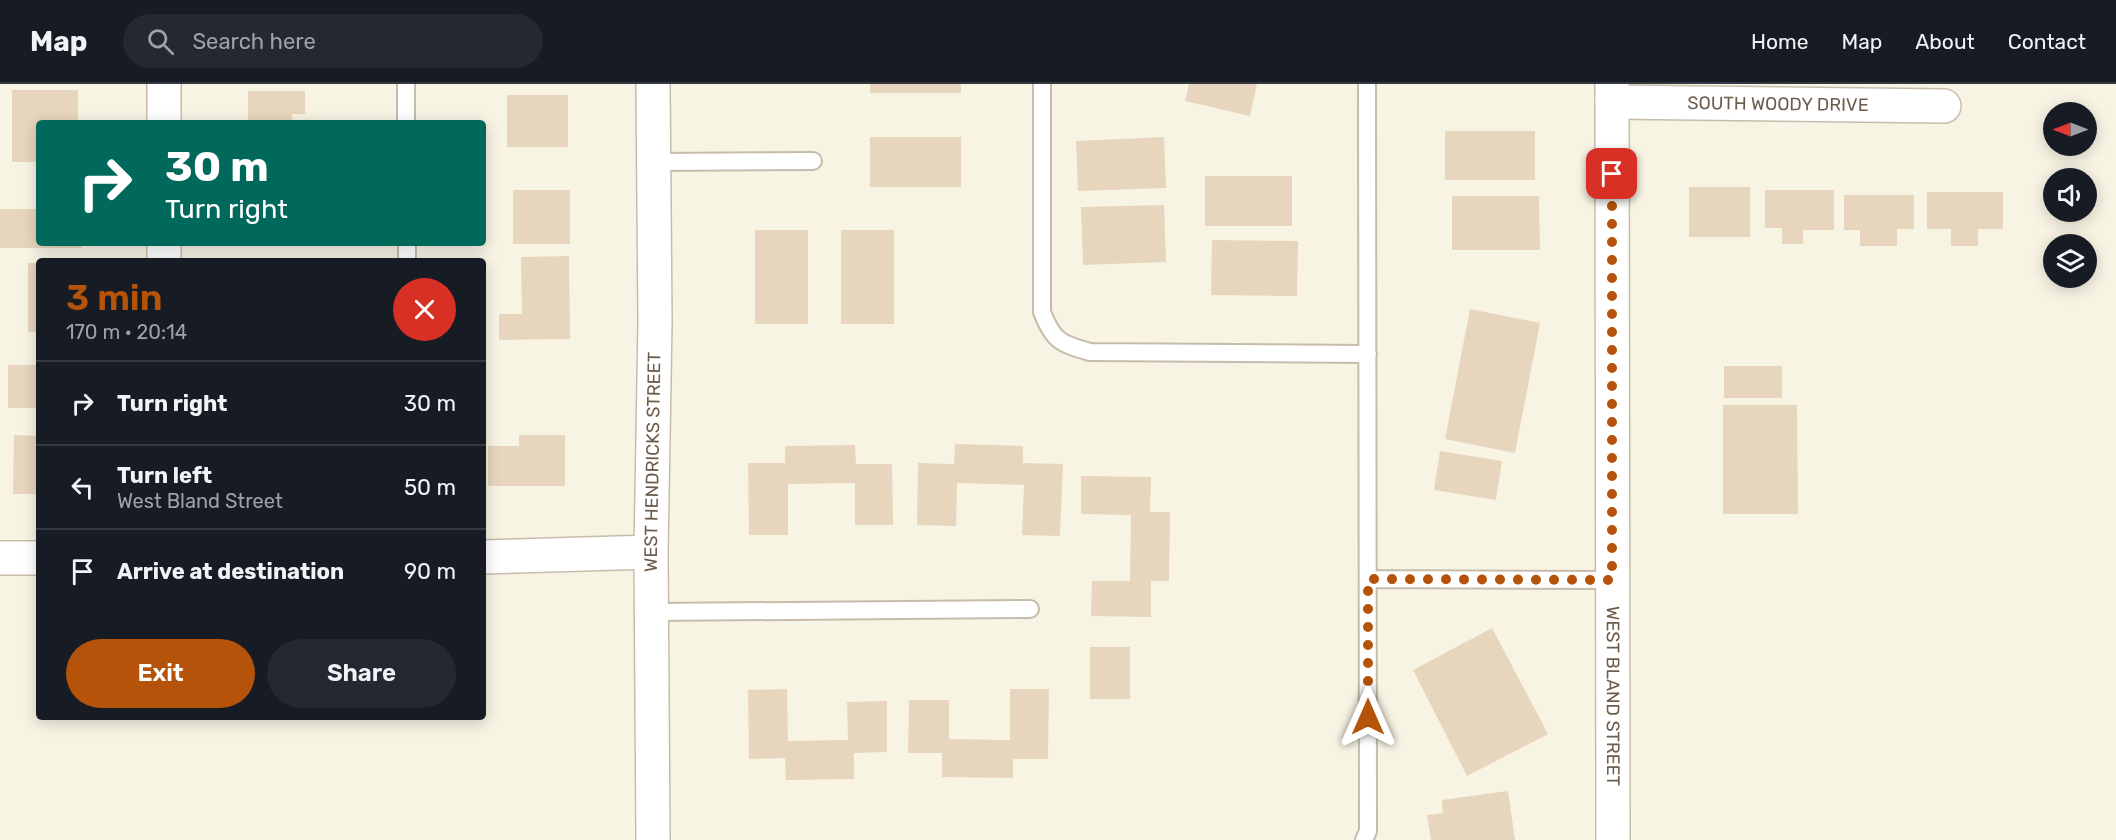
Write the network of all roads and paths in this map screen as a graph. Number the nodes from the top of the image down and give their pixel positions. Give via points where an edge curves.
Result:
1 (164, 84) edge
2 (406, 84) edge
3 (653, 84) edge
4 (1042, 84) edge
5 (1367, 84) edge
6 (1612, 93) edge
7 (1944, 106) dead end
8 (164, 120) edge
9 (406, 120) edge
10 (813, 161) dead end
11 (654, 162) junction
12 (1368, 354) junction
13 (651, 552) junction
14 (486, 557) edge
15 (0, 558) edge
16 (36, 558) edge
17 (1368, 579) junction
18 (1612, 580) junction
19 (1030, 609) dead end
20 (652, 612) junction
21 (653, 840) edge
22 (1364, 840) edge
23 (1613, 840) edge

1 - 8 street
2 - 9 lane
3 - 11 street, WEST HENDRICKS STREET
4 - 12 lane via 1042,312 1051,334 1069,346 1090,352
5 - 12 lane
6 - 7 street, SOUTH WOODY DRIVE
6 - 18 street, WEST BLAND STREET
10 - 11 lane
11 - 13 street, WEST HENDRICKS STREET
12 - 17 lane
13 - 14 street
13 - 20 street, WEST HENDRICKS STREET
15 - 16 street
17 - 18 lane
17 - 22 lane via 1368,831
18 - 23 street, WEST BLAND STREET
19 - 20 lane
20 - 21 street, WEST HENDRICKS STREET

